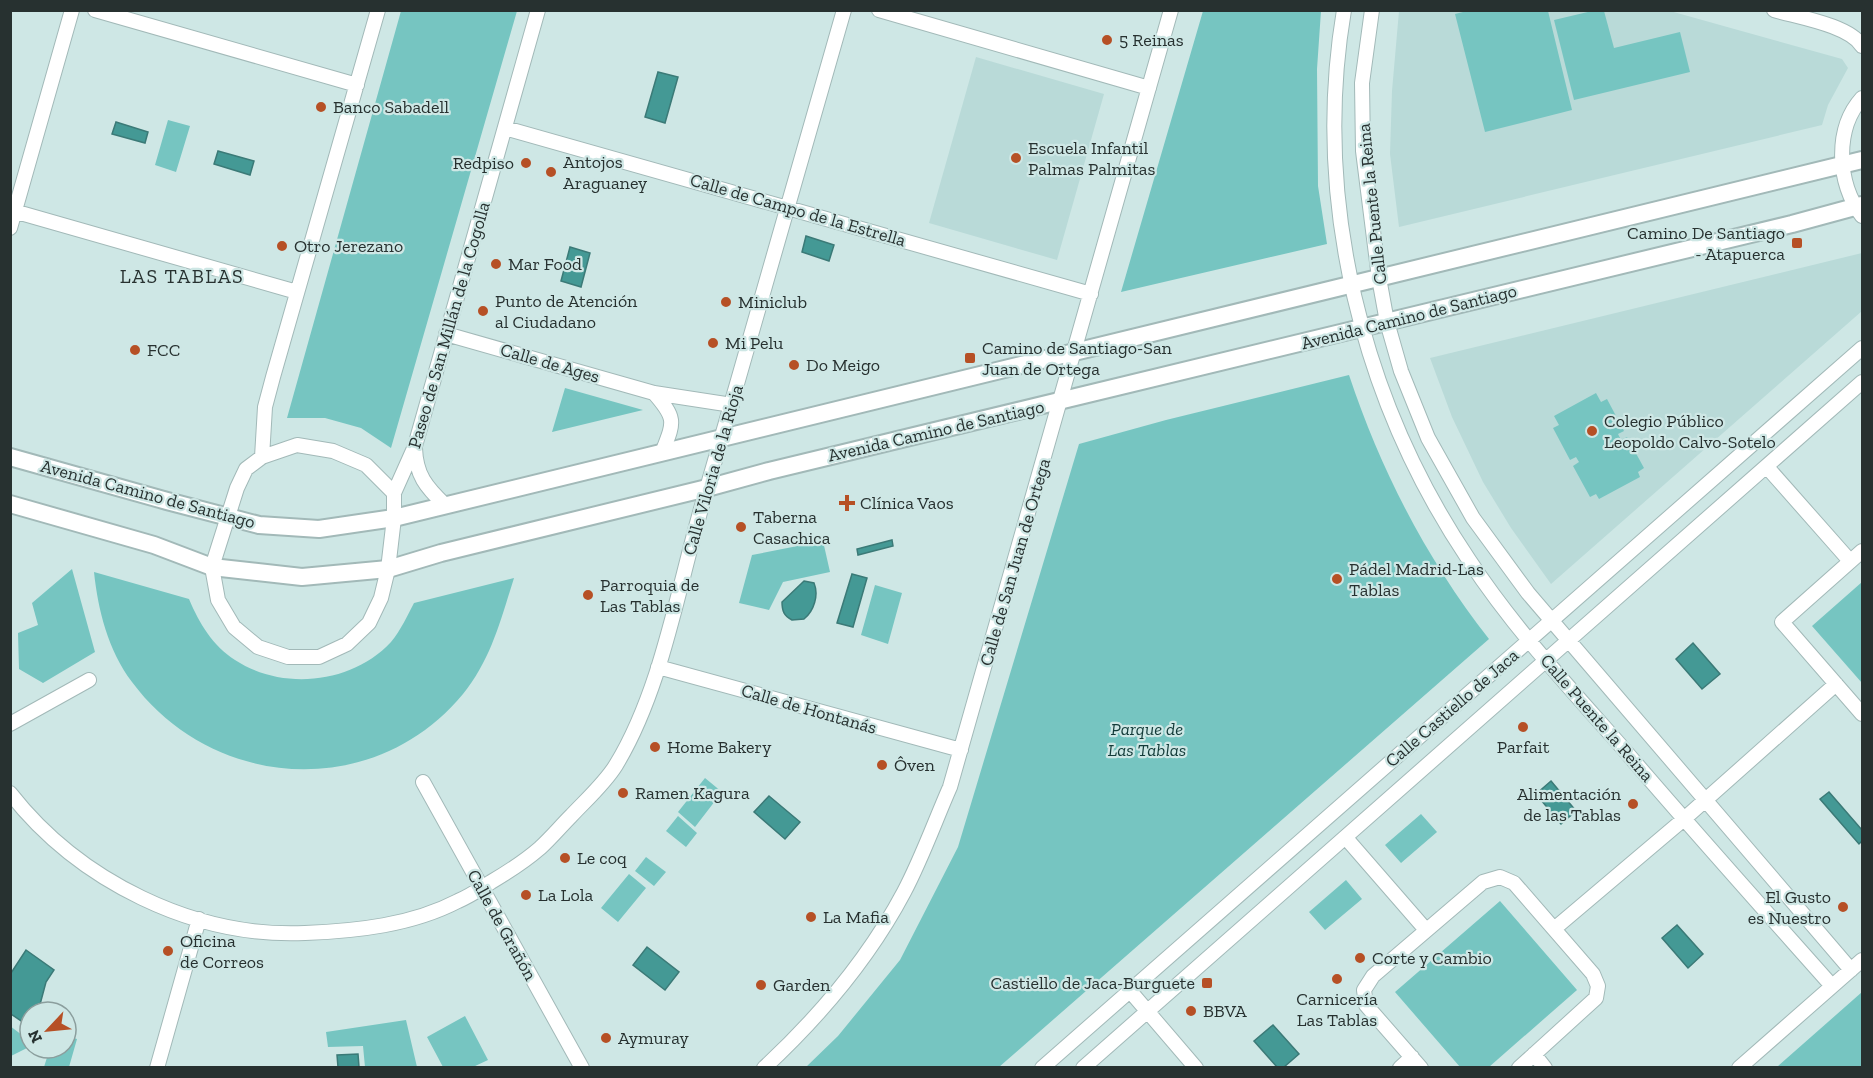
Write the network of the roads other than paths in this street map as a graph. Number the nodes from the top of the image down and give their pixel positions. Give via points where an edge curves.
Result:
1 (72, 10) edge
2 (95, 10) edge
3 (378, 10) edge
4 (538, 10) edge
5 (844, 10) edge
6 (879, 10) edge
7 (1171, 10) edge
8 (1344, 10) edge
9 (1372, 10) edge
10 (1774, 10) edge
11 (1863, 45) edge
12 (357, 85) junction
13 (1149, 88) junction
14 (1863, 98) edge
15 (505, 128) junction
16 (1863, 160) edge
17 (1843, 164) junction
18 (787, 207) junction
19 (1860, 209) edge
20 (13, 210) edge
21 (10, 228) edge
22 (1379, 278) junction
23 (1352, 285) junction
24 (297, 292) junction
25 (1091, 294) junction
26 (1387, 322) junction
27 (1361, 328) junction
28 (446, 334) junction
29 (1863, 348) edge
30 (1074, 352) junction
31 (1863, 382) edge
32 (654, 393) junction
33 (1061, 402) junction
34 (732, 405) junction
35 (722, 438) junction
36 (415, 446) junction
37 (662, 453) junction
38 (10, 457) edge
39 (262, 457) junction
40 (1767, 466) junction
41 (707, 488) junction
42 (394, 493) junction
43 (10, 504) edge
44 (445, 505) junction
45 (227, 517) junction
46 (394, 518) junction
47 (1863, 551) edge
48 (1850, 561) junction
49 (212, 567) junction
50 (388, 569) junction
51 (1551, 620) junction
52 (1530, 640) junction
53 (1569, 641) junction
54 (1547, 660) junction
55 (658, 667) junction
56 (89, 680) dead end
57 (1836, 684) junction
58 (1863, 714) edge
59 (10, 724) edge
60 (961, 750) junction
61 (423, 782) dead end
62 (10, 794) edge
63 (1706, 799) junction
64 (1684, 819) junction
65 (1346, 838) junction
66 (481, 888) junction
67 (200, 919) junction
68 (1554, 929) junction
69 (1426, 930) junction
70 (1863, 960) edge
71 (1851, 970) junction
72 (1832, 986) junction
73 (1130, 991) junction
74 (1147, 1011) junction
75 (1534, 1054) junction
76 (1416, 1062) edge
77 (157, 1068) edge
78 (582, 1068) edge
79 (764, 1068) edge
80 (1042, 1068) edge
81 (1083, 1068) edge
82 (1196, 1068) edge
83 (1400, 1068) edge
84 (1519, 1068) edge
85 (1545, 1068) edge
86 (1739, 1068) edge

1 - 20 street
2 - 12 street
3 - 12 street
4 - 15 street, Paseo de San Millán de la Cogolla
5 - 18 street, Calle Viloria de la Rioja
6 - 13 street
7 - 13 street, Calle de San Juan de Ortega
8 - 23 street, Calle Puente la Reina via 1335,95 1336,165 1341,231
9 - 22 street, Calle Puente la Reina via 1362,83 1363,151
10 - 11 street via 1838,29
12 - 24 street
13 - 25 street, Calle de San Juan de Ortega
14 - 17 street via 1845,133
15 - 18 street, Calle de Campo de la Estrella
15 - 28 street, Paseo de San Millán de la Cogolla
16 - 17 street, Avenida Camino de Santiago
17 - 19 street via 1846,186
17 - 22 street, Avenida Camino de Santiago
18 - 25 street, Calle de Campo de la Estrella
18 - 34 street, Calle Viloria de la Rioja
19 - 26 street, Avenida Camino de Santiago
20 - 21 street
20 - 24 street
22 - 23 street, Avenida Camino de Santiago
22 - 26 street, Calle Puente la Reina
23 - 27 street, Calle Puente la Reina
23 - 30 street, Avenida Camino de Santiago
24 - 39 street via 266,407
25 - 30 street, Calle de San Juan de Ortega
26 - 27 street, Avenida Camino de Santiago
26 - 51 street, Calle Puente la Reina via 1401,371 1447,474 1473,518
27 - 33 street, Avenida Camino de Santiago
27 - 52 street, Calle Puente la Reina via 1407,448 1437,506 1468,559
28 - 32 street, Calle de Ages
28 - 36 street, Paseo de San Millán de la Cogolla
29 - 51 street, Calle Castiello de Jaca
30 - 33 street, Calle de San Juan de Ortega
30 - 35 street, Avenida Camino de Santiago
31 - 40 street, Calle Castiello de Jaca
32 - 34 street, Calle de Ages
32 - 37 street via 668,409 673,425
33 - 41 street, Avenida Camino de Santiago
33 - 60 street, Calle de San Juan de Ortega
34 - 35 street, Calle Viloria de la Rioja
35 - 37 street, Avenida Camino de Santiago
35 - 41 street, Calle Viloria de la Rioja
36 - 42 street, Paseo de San Millán de la Cogolla
36 - 44 street via 416,466 429,490
37 - 44 street, Avenida Camino de Santiago
38 - 45 street, Avenida Camino de Santiago
39 - 42 street via 297,446 333,452 366,465
39 - 45 street via 246,470
40 - 48 street
40 - 53 street, Calle Castiello de Jaca
41 - 50 street, Avenida Camino de Santiago
41 - 55 street, Calle Viloria de la Rioja
42 - 46 street
43 - 49 street, Avenida Camino de Santiago via 154,545
44 - 46 street, Avenida Camino de Santiago
45 - 46 street, Avenida Camino de Santiago via 259,525 319,529
45 - 49 street
46 - 50 street
47 - 48 street
48 - 57 street via 1782,622
49 - 50 street, Avenida Camino de Santiago via 302,578
49 - 50 street via 218,600 234,627 258,647 288,657 319,657 347,644 369,623 381,598
51 - 52 street, Calle Castiello de Jaca
51 - 53 street, Calle Puente la Reina
52 - 54 street, Calle Puente la Reina
52 - 73 street, Calle Castiello de Jaca
53 - 54 street, Calle Castiello de Jaca
53 - 63 street, Calle Puente la Reina
54 - 64 street, Calle Puente la Reina
54 - 65 street, Calle Castiello de Jaca
55 - 60 street, Calle de Hontanás
55 - 66 street, Calle Viloria de la Rioja via 650,693 615,766 540,848
56 - 59 street
57 - 58 street
57 - 63 street
60 - 79 street, Calle de San Juan de Ortega via 941,808 887,920 843,982 796,1038
61 - 66 street, Calle de Grañón
62 - 67 street, Calle Viloria de la Rioja via 59,844 94,871 162,907
63 - 64 street
63 - 71 street, Calle Puente la Reina
64 - 68 street
64 - 72 street, Calle Puente la Reina
65 - 69 street
65 - 74 street, Calle Castiello de Jaca
66 - 67 street, Calle Viloria de la Rioja via 457,903 417,917 336,932 253,932
66 - 78 street, Calle de Grañón
67 - 77 street
68 - 69 street via 1514,883 1500,877 1483,882
68 - 75 street via 1593,974 1598,986 1596,998
69 - 76 street via 1373,975 1364,990 1366,1005
70 - 71 street
71 - 72 street
72 - 86 street
73 - 74 street
73 - 80 street, Calle Castiello de Jaca
74 - 81 street, Calle Castiello de Jaca
74 - 82 street
75 - 84 street
75 - 85 street
76 - 83 street

